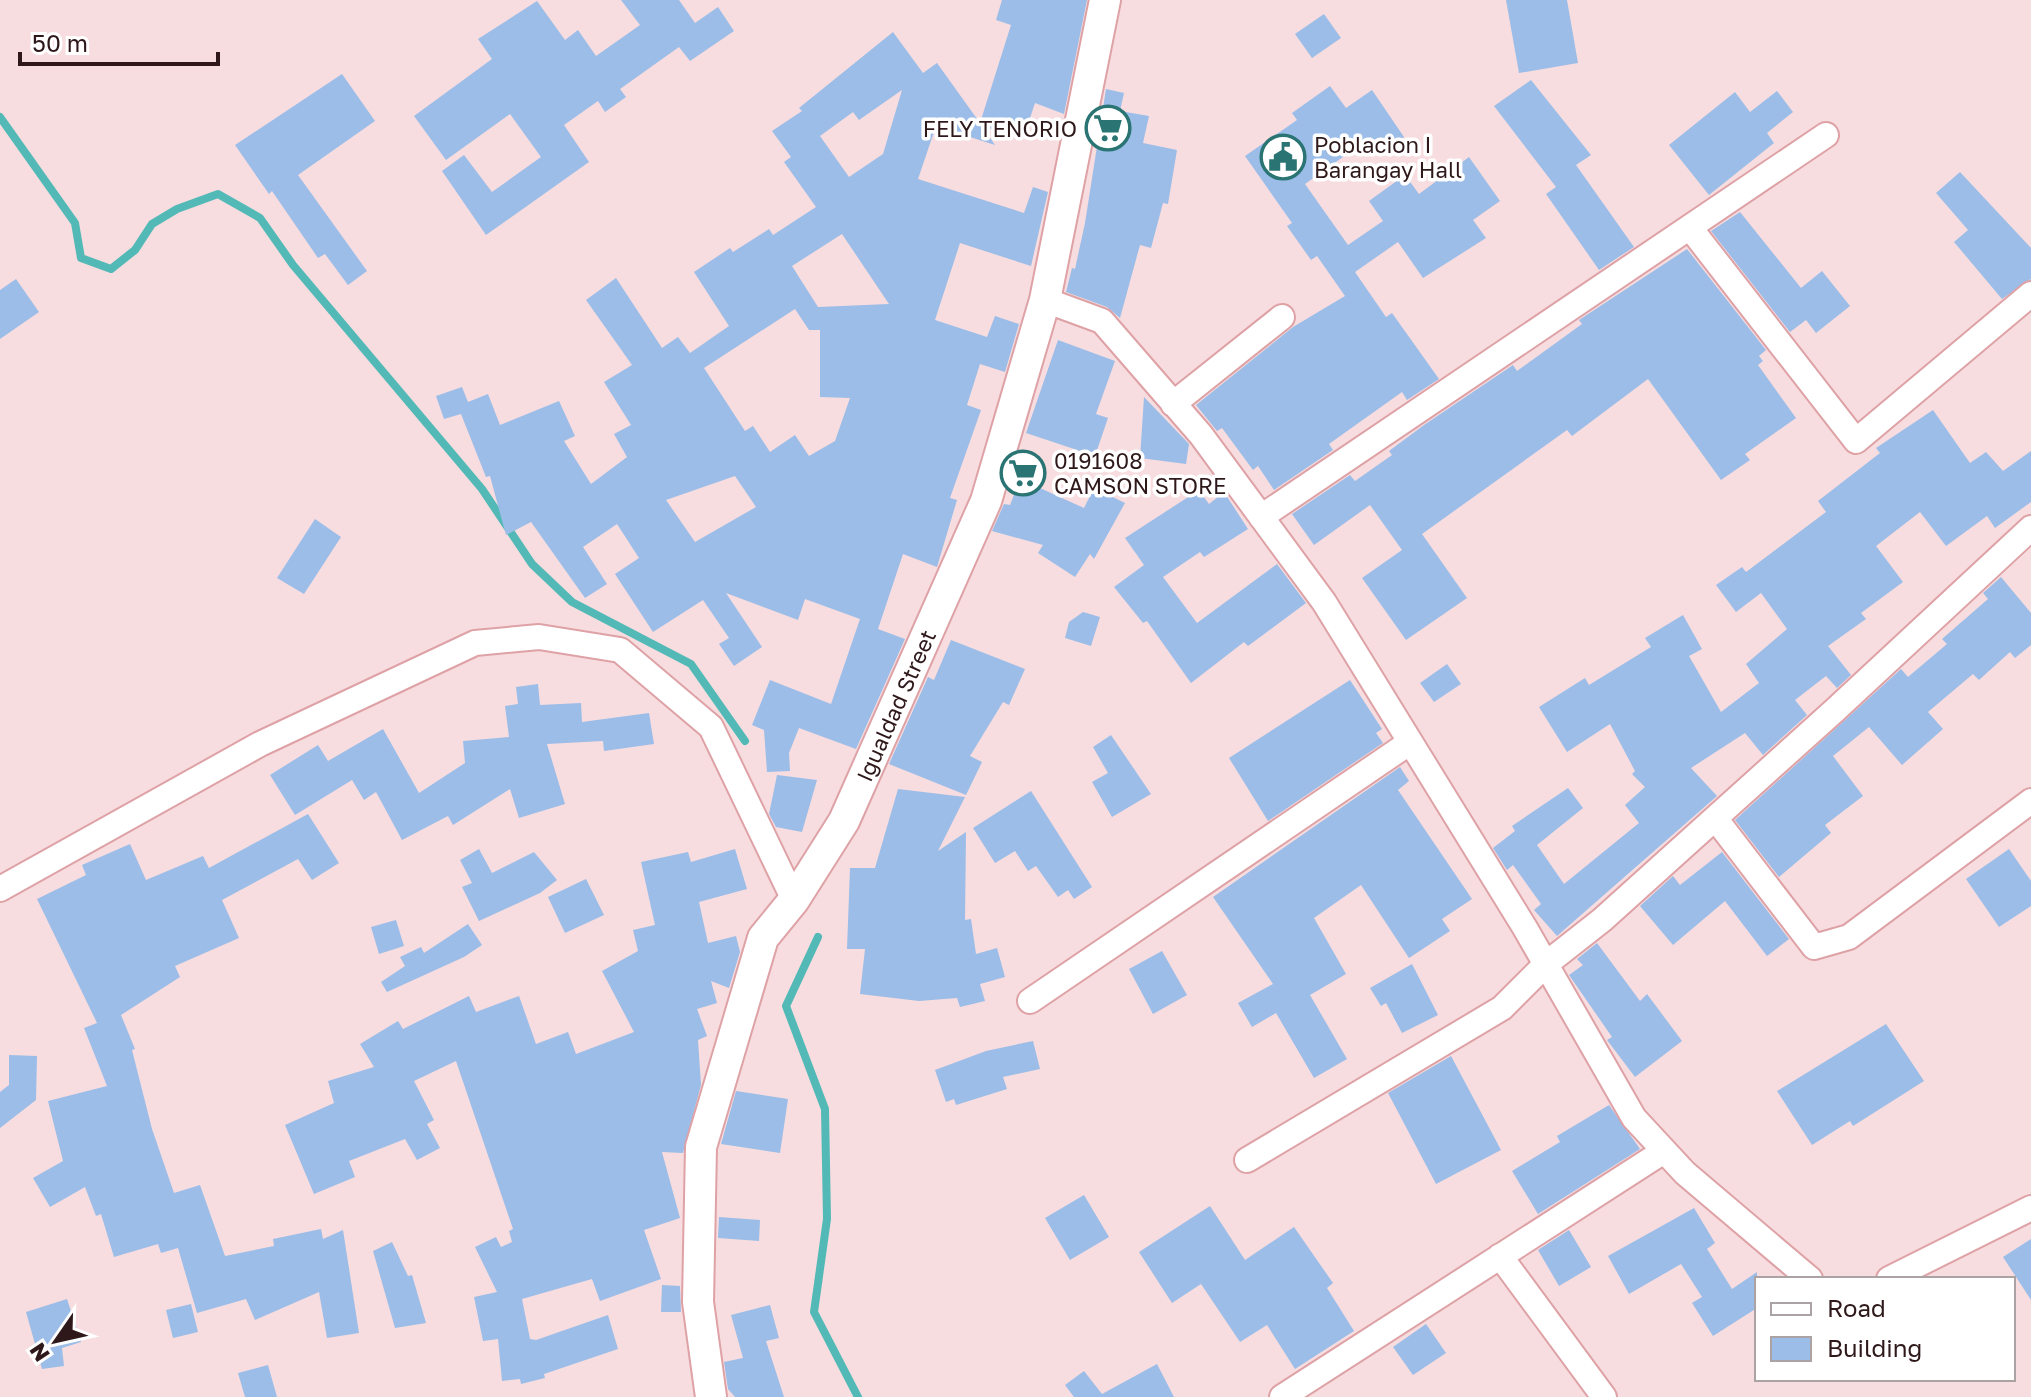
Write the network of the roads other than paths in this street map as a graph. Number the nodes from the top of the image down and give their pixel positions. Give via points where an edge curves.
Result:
1 (1105, 0) edge
2 (1826, 135) dead end
3 (1691, 229) junction
4 (2031, 294) edge
5 (1045, 300) junction
6 (1282, 317) dead end
7 (1173, 404) junction
8 (1261, 517) junction
9 (2031, 528) edge
10 (1409, 743) junction
11 (2031, 801) edge
12 (1715, 818) junction
13 (0, 889) edge
14 (794, 900) junction
15 (1546, 964) junction
16 (1030, 1001) dead end
17 (1664, 1151) junction
18 (1247, 1160) dead end
19 (2031, 1208) edge
20 (1500, 1256) junction
21 (1808, 1277) edge
22 (1893, 1277) edge
23 (711, 1397) edge
24 (1282, 1397) edge
25 (1604, 1397) edge

1 - 5 street, Igualdad Street
2 - 3 street
3 - 4 street via 1856,441
3 - 8 street
5 - 7 street via 1102,321
5 - 14 street, Igualdad Street via 986,501 844,821
6 - 7 street
7 - 8 street
8 - 10 street via 1324,602
9 - 12 street
10 - 15 street
10 - 16 street
11 - 12 street via 1849,937 1814,947
12 - 15 street
13 - 14 street via 260,744 475,643 539,637 620,650 711,727
14 - 23 street, Igualdad Street via 763,938 701,1147 698,1302
15 - 17 street via 1634,1118
15 - 18 street via 1502,1008
17 - 20 street
17 - 21 street
19 - 22 street
20 - 24 street
20 - 25 street

